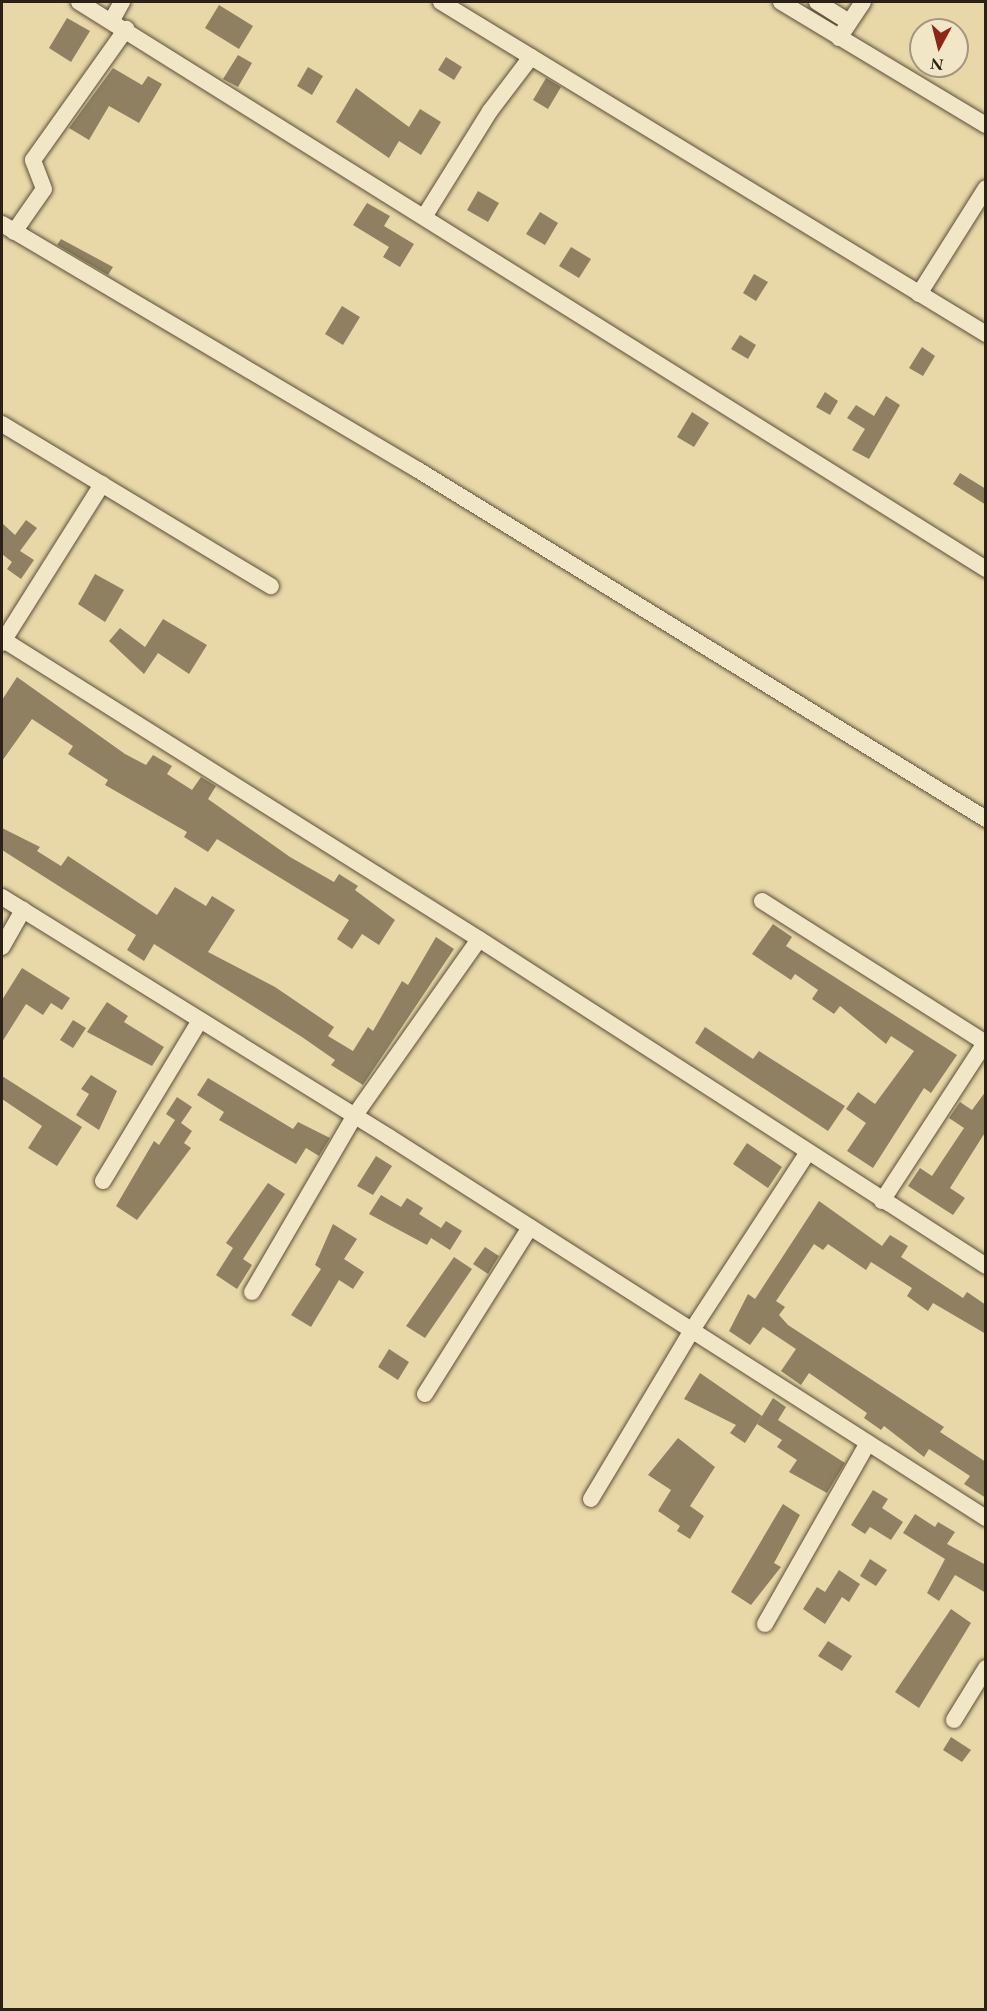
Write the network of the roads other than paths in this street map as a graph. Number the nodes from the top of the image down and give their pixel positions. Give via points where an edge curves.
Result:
1 (80, 2) edge
2 (122, 2) edge
3 (781, 2) edge
4 (817, 2) edge
5 (863, 2) edge
6 (448, 3) edge
7 (112, 20) junction
8 (849, 22) junction
9 (126, 29) junction
10 (840, 38) junction
11 (531, 57) junction
12 (986, 125) edge
13 (986, 188) edge
14 (424, 217) junction
15 (8, 228) edge
16 (919, 294) junction
17 (986, 334) edge
18 (2, 424) edge
19 (102, 484) junction
20 (986, 569) edge
21 (271, 586) dead end
22 (2, 641) edge
23 (986, 819) edge
24 (2, 897) edge
25 (762, 901) dead end
26 (23, 910) junction
27 (479, 939) junction
28 (2, 947) edge
29 (200, 1020) junction
30 (985, 1043) edge
31 (355, 1115) junction
32 (808, 1152) junction
33 (103, 1181) dead end
34 (882, 1201) junction
35 (530, 1227) junction
36 (986, 1266) edge
37 (252, 1292) dead end
38 (692, 1330) junction
39 (425, 1394) dead end
40 (868, 1443) junction
41 (591, 1499) dead end
42 (986, 1518) edge
43 (765, 1624) dead end
44 (986, 1668) edge
45 (954, 1720) dead end

1 - 7 street
2 - 7 street
3 - 10 street
4 - 8 street
5 - 8 street
6 - 11 street
7 - 9 street
8 - 10 street
9 - 14 street
9 - 15 street via 33,160 44,189
10 - 12 street
11 - 14 street via 490,111
11 - 16 street
13 - 16 street
14 - 20 street
15 - 23 street via 418,470
16 - 17 street
18 - 19 street
19 - 21 street
19 - 22 street
22 - 27 street
24 - 26 street
25 - 30 street
26 - 28 street
26 - 29 street
27 - 31 street
27 - 32 street
29 - 31 street
29 - 33 street
30 - 34 street
31 - 35 street
31 - 37 street
32 - 34 street
32 - 38 street
34 - 36 street
35 - 38 street
35 - 39 street
38 - 40 street
38 - 41 street
40 - 42 street
40 - 43 street
44 - 45 street

